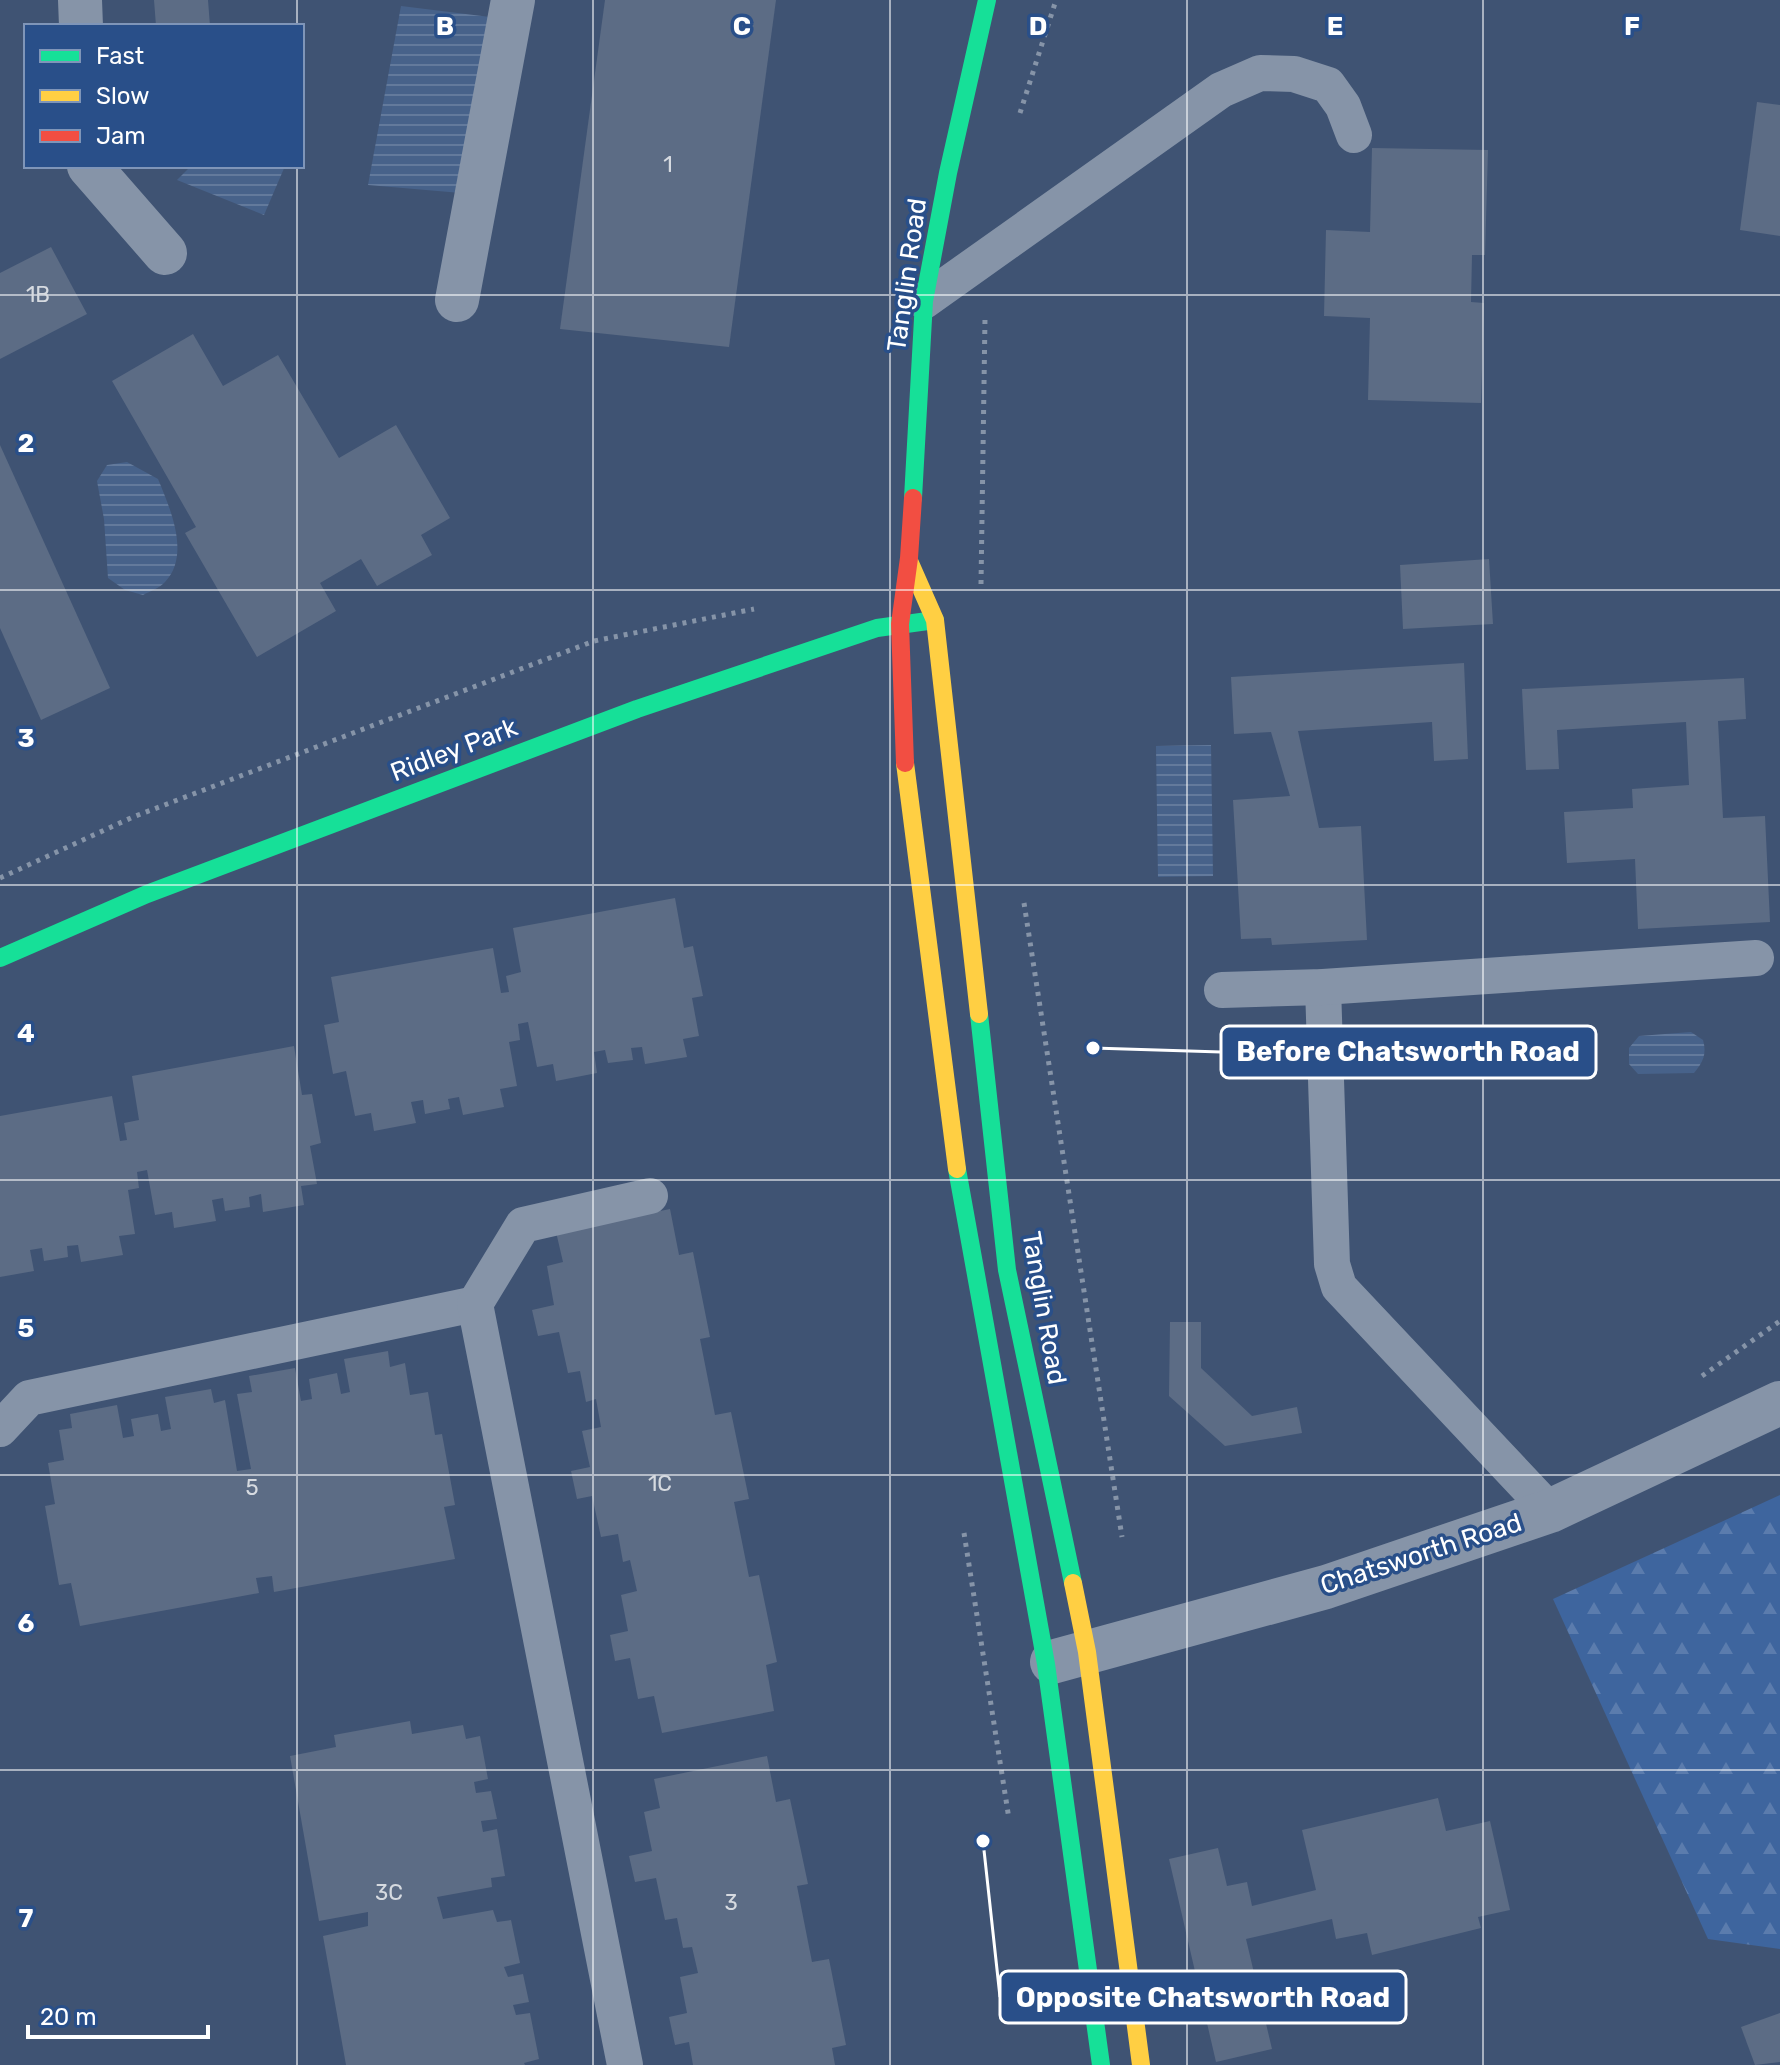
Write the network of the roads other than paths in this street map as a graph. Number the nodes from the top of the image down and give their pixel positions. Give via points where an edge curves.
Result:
1 (80, 0) edge
2 (513, 0) edge
3 (987, 0) edge
4 (81, 24) edge
5 (1354, 135) dead end
6 (91, 168) edge
7 (165, 253) dead end
8 (457, 300) dead end
9 (924, 301) junction
10 (909, 561) junction
11 (935, 620) junction
12 (900, 624) junction
13 (0, 958) edge
14 (1756, 958) dead end
15 (1323, 987) junction
16 (1222, 990) dead end
17 (650, 1196) dead end
18 (475, 1304) junction
19 (1780, 1403) edge
20 (0, 1429) edge
21 (1550, 1511) junction
22 (1087, 1652) junction
23 (1046, 1664) junction
24 (625, 2065) edge
25 (1101, 2065) edge
26 (1141, 2065) edge

1 - 4 street
2 - 8 street
3 - 9 main road, Tanglin Road
5 - 9 lane via 1328,85 1294,74 1260,73 1221,90
6 - 7 street
9 - 10 main road, Tanglin Road
10 - 11 main road, Tanglin Road
10 - 12 main road, Tanglin Road
11 - 12 main road, Ridley Park
11 - 22 main road, Tanglin Road via 1007,1270
12 - 13 main road, Ridley Park via 637,709 162,888
12 - 23 main road, Tanglin Road via 906,784 958,1175
14 - 15 lane
15 - 16 lane
15 - 21 lane via 1332,1264 1339,1287
17 - 18 lane via 523,1225
18 - 20 lane via 29,1398
18 - 24 lane
19 - 21 street, Chatsworth Road
21 - 22 street, Chatsworth Road via 1326,1587
22 - 23 street, Chatsworth Road
22 - 26 main road, Tanglin Road
23 - 25 main road, Tanglin Road

